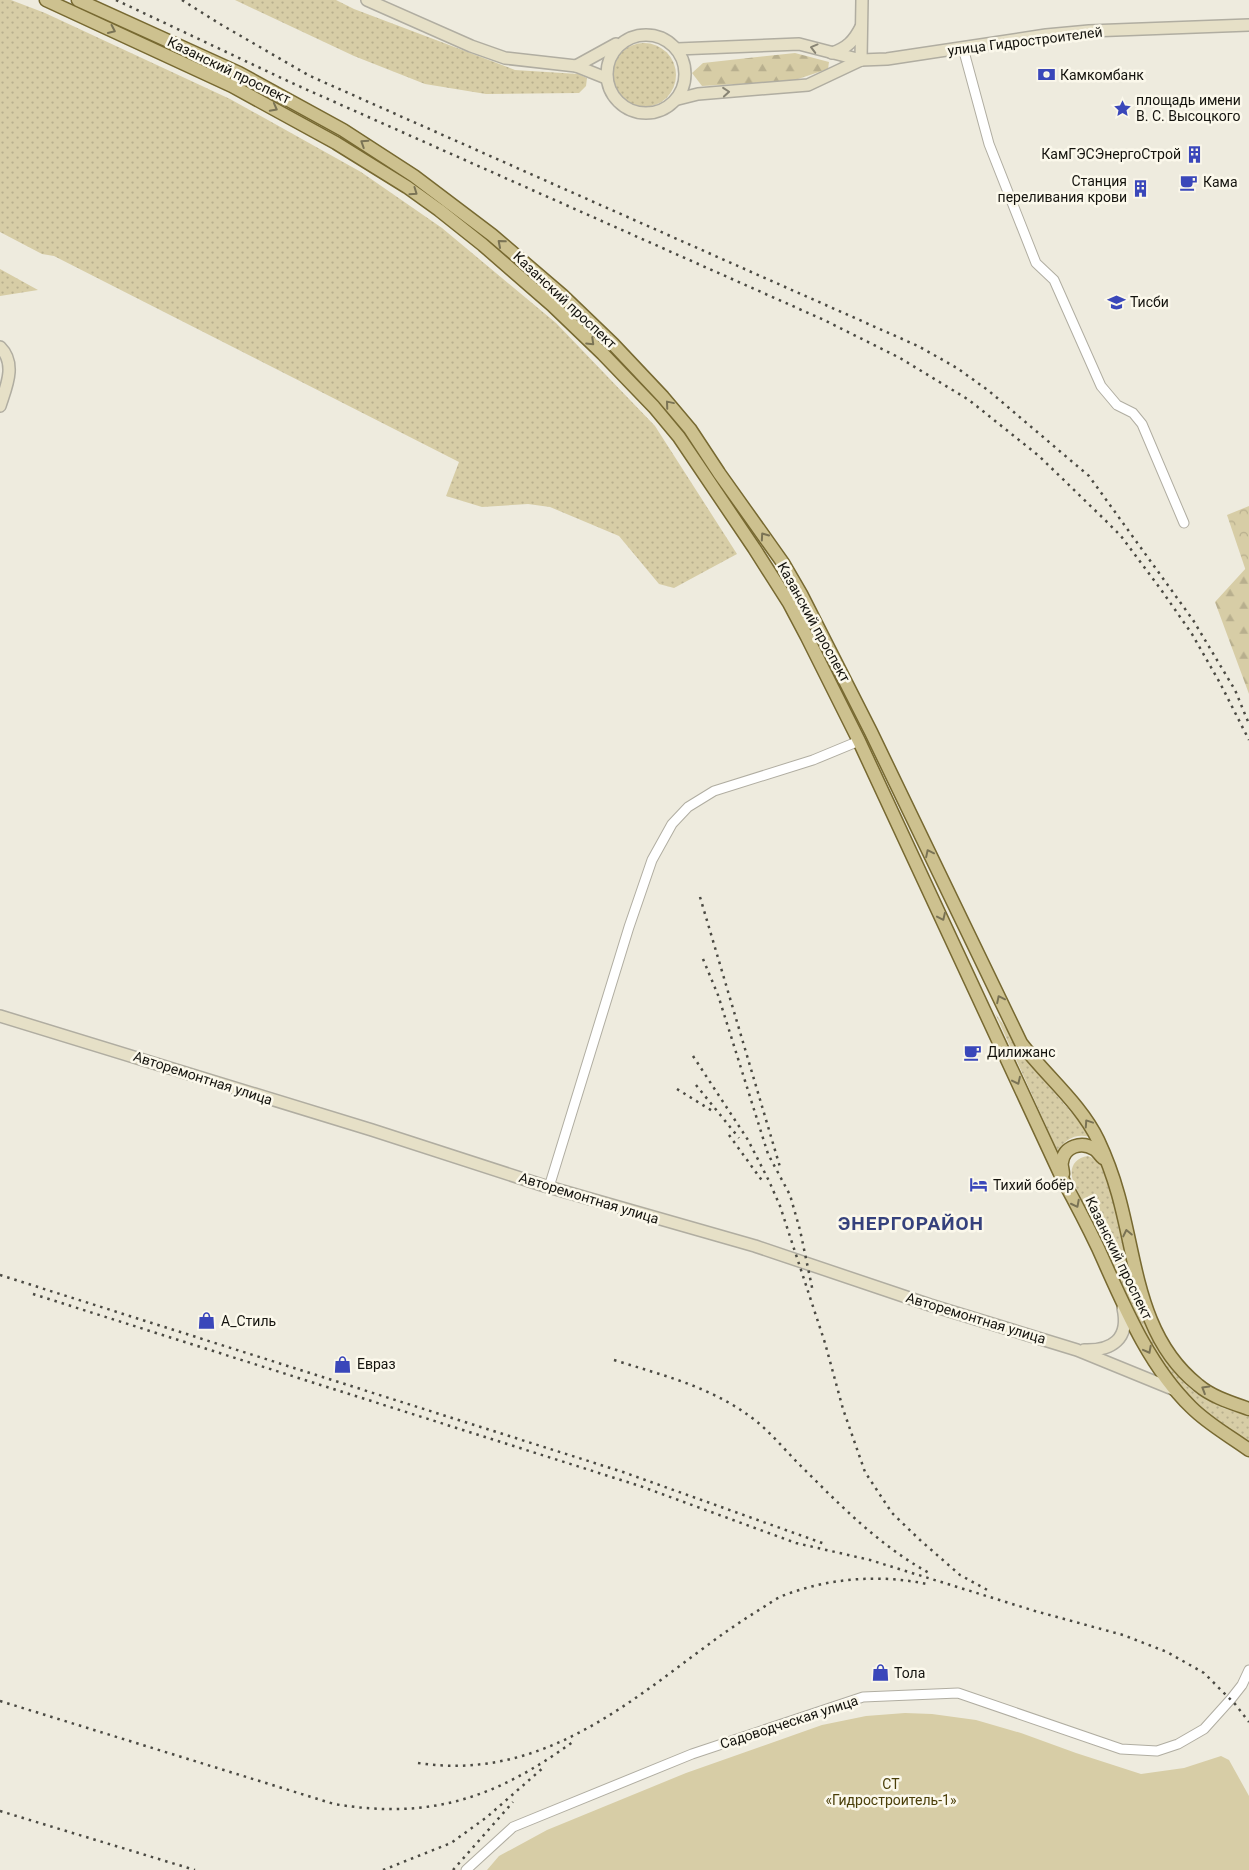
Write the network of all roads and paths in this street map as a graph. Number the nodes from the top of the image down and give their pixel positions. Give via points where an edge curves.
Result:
1 (46, 0) edge
2 (78, 0) edge
3 (367, 0) edge
4 (862, 0) edge
5 (1249, 25) edge
6 (862, 26) junction
7 (628, 38) junction
8 (963, 48) junction
9 (677, 49) junction
10 (832, 53) junction
11 (861, 60) junction
12 (576, 66) junction
13 (606, 78) junction
14 (678, 99) junction
15 (0, 347) edge
16 (0, 406) edge
17 (1184, 523) dead end
18 (801, 594) junction
19 (789, 603) junction
20 (821, 630) junction
21 (807, 637) junction
22 (860, 741) junction
23 (0, 1016) edge
24 (1109, 1166) junction
25 (1063, 1180) junction
26 (550, 1187) junction
27 (1121, 1298) junction
28 (1077, 1350) junction
29 (1175, 1390) junction
30 (1249, 1409) edge
31 (1249, 1450) edge
32 (1249, 1670) edge
33 (466, 1870) edge

1 -> 19 main road, Казанский проспект via 283,113 407,187 483,245 558,311 654,407 679,437
18 -> 2 main road, Казанский проспект via 690,429 663,397 562,295 492,235 414,176 343,130 239,74
3 - 12 street via 505,58
4 - 6 street
5 - 8 street, улица Гидростроителей via 1089,31
6 - 10 street via 850,44
6 - 11 street
7 - 9 street via 651,34 663,38
7 - 12 street
7 - 13 street via 610,57
8 - 11 street, улица Гидростроителей
8 - 17 street via 989,144 1036,263 1054,280 1101,386 1117,405 1133,413 1142,424
10 -> 9 street via 799,44
9 - 14 street via 685,71 685,82
10 - 11 street
14 -> 11 street via 698,94 808,85
12 - 13 street
13 - 14 street via 616,99 636,112 658,111
15 - 16 street via 9,370
18 - 19 main road via 802,607 797,609
18 - 20 main road, Казанский проспект
19 - 21 main road, Казанский проспект
20 - 21 main road via 811,624
24 -> 20 main road, Казанский проспект via 1088,1121 1021,1043
21 - 22 main road, Казанский проспект
22 -> 25 main road, Казанский проспект
22 - 26 street via 814,760 714,792 688,806 672,824 652,860 629,927
23 - 26 street, Авторемонтная улица
24 - 25 main road via 1095,1149 1073,1146 1062,1162
30 -> 24 main road, Казанский проспект via 1199,1386 1165,1347 1140,1293
25 -> 27 main road, Казанский проспект
26 - 28 street, Авторемонтная улица via 755,1246
27 - 28 street via 1126,1320 1116,1342 1108,1348
27 -> 29 main road, Казанский проспект via 1153,1359
28 - 29 street, Авторемонтная улица
29 - 31 main road, Казанский проспект via 1213,1426
32 - 33 street, Садоводческая улица via 1242,1685 1204,1729 1158,1751 1121,1749 958,1693 863,1697 692,1754 513,1827

